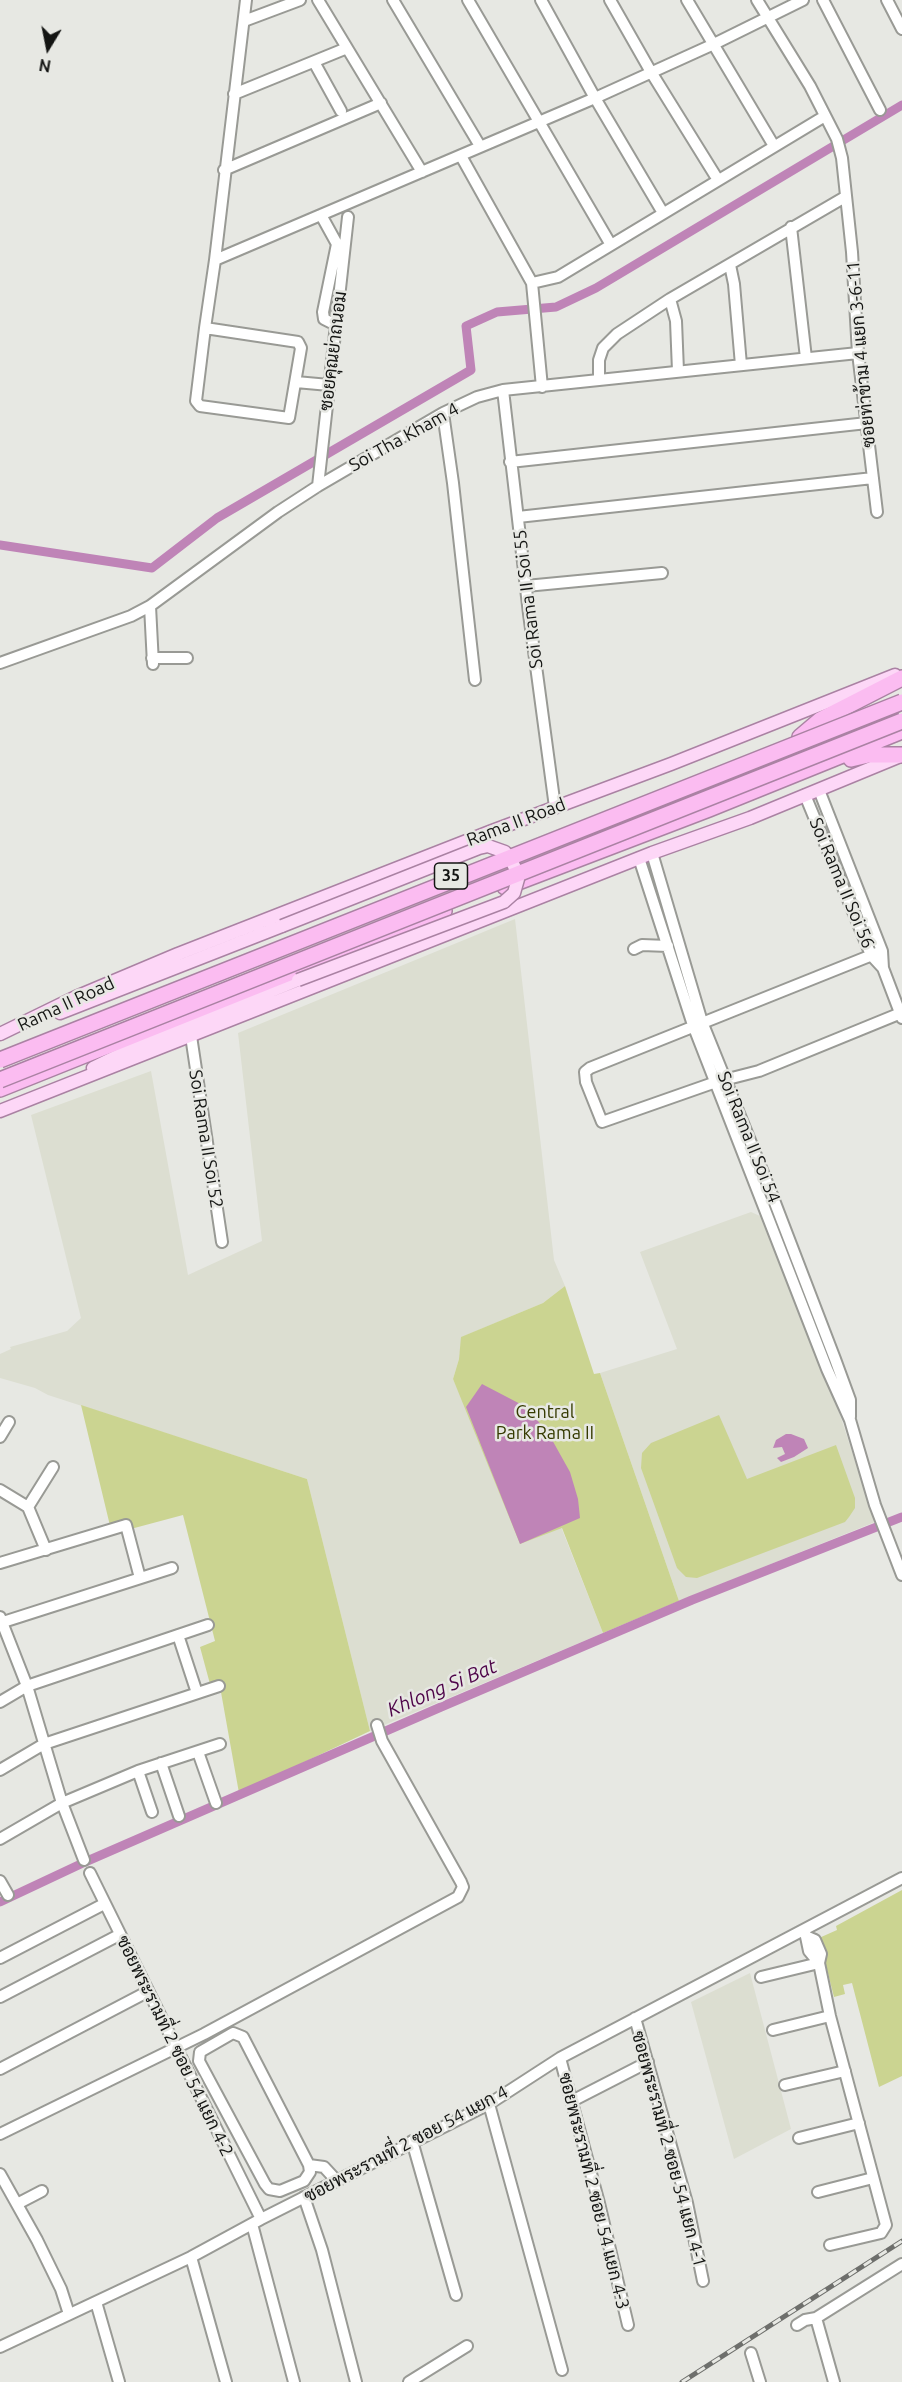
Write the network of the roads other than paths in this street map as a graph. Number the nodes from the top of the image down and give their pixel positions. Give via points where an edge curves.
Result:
1 (246, 0) edge
2 (300, 0) edge
3 (318, 0) edge
4 (393, 0) edge
5 (468, 0) edge
6 (541, 0) edge
7 (610, 0) edge
8 (687, 0) edge
9 (757, 0) edge
10 (823, 0) edge
11 (886, 0) edge
12 (797, 1) edge
13 (768, 19) junction
14 (244, 21) junction
15 (902, 29) edge
16 (714, 44) junction
17 (347, 48) junction
18 (314, 62) junction
19 (651, 72) junction
20 (234, 94) junction
21 (594, 98) junction
22 (381, 103) junction
23 (880, 110) dead end
24 (341, 111) dead end
25 (825, 116) junction
26 (539, 121) junction
27 (480, 147) junction
28 (774, 147) junction
29 (460, 156) junction
30 (224, 170) junction
31 (422, 172) junction
32 (718, 180) junction
33 (846, 196) junction
34 (663, 213) junction
35 (321, 215) junction
36 (348, 217) dead end
37 (791, 227) junction
38 (611, 245) junction
39 (215, 260) junction
40 (730, 265) junction
41 (532, 283) junction
42 (670, 299) junction
43 (336, 325) junction
44 (205, 328) junction
45 (858, 353) junction
46 (806, 358) junction
47 (741, 365) junction
48 (678, 371) junction
49 (598, 380) junction
50 (296, 382) junction
51 (329, 385) junction
52 (542, 387) junction
53 (503, 390) junction
54 (443, 413) junction
55 (867, 423) junction
56 (510, 462) junction
57 (873, 478) junction
58 (318, 486) junction
59 (877, 512) dead end
60 (518, 517) junction
61 (662, 573) dead end
62 (526, 586) junction
63 (150, 606) junction
64 (187, 658) dead end
65 (0, 663) edge
66 (902, 672) edge
67 (902, 678) edge
68 (475, 680) dead end
69 (902, 696) edge
70 (902, 702) edge
71 (902, 722) edge
72 (902, 731) edge
73 (800, 737) junction
74 (902, 755) edge
75 (818, 765) junction
76 (819, 790) junction
77 (805, 795) junction
78 (555, 807) junction
79 (652, 853) junction
80 (639, 858) junction
81 (668, 946) junction
82 (634, 949) dead end
83 (877, 953) junction
84 (901, 1016) edge
85 (698, 1024) junction
86 (5, 1032) edge
87 (191, 1036) junction
88 (0, 1058) edge
89 (0, 1080) edge
90 (721, 1081) junction
91 (59, 1087) junction
92 (0, 1089) edge
93 (0, 1111) edge
94 (222, 1242) dead end
95 (9, 1422) dead end
96 (0, 1437) edge
97 (53, 1467) dead end
98 (0, 1490) edge
99 (28, 1507) junction
100 (46, 1550) junction
101 (0, 1563) edge
102 (171, 1568) dead end
103 (902, 1575) edge
104 (140, 1578) junction
105 (1, 1621) edge
106 (208, 1625) dead end
107 (178, 1635) junction
108 (27, 1686) junction
109 (219, 1686) dead end
110 (197, 1693) junction
111 (0, 1702) edge
112 (377, 1725) dead end
113 (44, 1744) junction
114 (220, 1744) dead end
115 (198, 1752) junction
116 (161, 1763) junction
117 (0, 1770) edge
118 (138, 1771) junction
119 (62, 1803) junction
120 (216, 1803) dead end
121 (152, 1812) dead end
122 (179, 1816) dead end
123 (0, 1839) edge
124 (84, 1860) dead end
125 (90, 1873) dead end
126 (902, 1878) edge
127 (0, 1881) edge
128 (8, 1895) dead end
129 (104, 1904) junction
130 (806, 1934) junction
131 (119, 1935) junction
132 (0, 1958) edge
133 (819, 1963) junction
134 (761, 1977) dead end
135 (147, 1992) junction
136 (0, 1997) edge
137 (830, 2016) junction
138 (635, 2018) junction
139 (773, 2031) dead end
140 (175, 2049) junction
141 (560, 2058) junction
142 (648, 2062) junction
143 (0, 2069) edge
144 (845, 2071) junction
145 (785, 2085) dead end
146 (572, 2101) junction
147 (489, 2104) junction
148 (859, 2123) junction
149 (0, 2134) edge
150 (799, 2138) dead end
151 (412, 2141) junction
152 (309, 2165) junction
153 (0, 2174) edge
154 (873, 2178) junction
155 (336, 2180) junction
156 (42, 2191) dead end
157 (818, 2192) dead end
158 (304, 2197) junction
159 (16, 2204) junction
160 (256, 2221) junction
161 (830, 2245) dead end
162 (191, 2257) junction
163 (902, 2264) edge
164 (703, 2281) dead end
165 (456, 2295) dead end
166 (96, 2302) junction
167 (69, 2314) junction
168 (816, 2318) junction
169 (628, 2325) dead end
170 (797, 2325) dead end
171 (467, 2346) dead end
172 (0, 2348) edge
173 (751, 2353) dead end
174 (562, 2370) dead end
175 (119, 2382) edge
176 (226, 2382) edge
177 (294, 2382) edge
178 (356, 2382) edge
179 (409, 2382) edge
180 (760, 2382) edge
181 (834, 2382) edge

1 - 14 street
2 - 14 street
3 - 17 street
4 - 27 street
5 - 26 street
6 - 21 street
7 - 19 street
8 - 16 street
9 - 13 street
10 - 23 street
11 - 15 street
12 - 13 street
13 - 16 street
13 - 25 street, ซอยท่าข้าม 4 แยก 3-6-11
14 - 20 street
16 - 19 street
16 - 28 street
17 - 18 street
17 - 22 street
18 - 20 street
18 - 24 street
19 - 21 street
19 - 32 street
20 - 30 street
21 - 26 street
21 - 34 street
22 - 30 street
22 - 31 street
25 - 28 street
25 - 33 street, ซอยท่าข้าม 4 แยก 3-6-11 via 842,158
26 - 27 street
26 - 38 street
27 - 29 street
28 - 32 street
29 - 31 street
29 - 41 street
30 - 39 street
31 - 35 street
32 - 34 street
33 - 37 street
33 - 45 street, ซอยท่าข้าม 4 แยก 3-6-11
34 - 38 street
35 - 39 street
35 - 43 street via 337,244 322,312 324,320
36 - 43 street, ซอยคุณย่าถนอม
37 - 40 street
37 - 46 street
38 - 41 street via 558,277
39 - 44 street
40 - 42 street
40 - 47 street
41 - 52 street
42 - 48 street via 676,321
42 - 49 street via 617,334 603,348
43 - 51 street, ซอยคุณย่าถนอม
44 - 50 street via 298,342 301,348
44 - 50 street via 198,404 286,418 290,415
45 - 46 street, Soi Tha Kham 4
45 - 55 street, ซอยท่าข้าม 4 แยก 3-6-11
46 - 47 street, Soi Tha Kham 4
47 - 48 street, Soi Tha Kham 4
48 - 49 street, Soi Tha Kham 4
49 - 52 street, Soi Tha Kham 4
50 - 51 street
51 - 58 street, ซอยคุณย่าถนอม
52 - 53 street, Soi Tha Kham 4
53 - 54 street, Soi Tha Kham 4
53 - 56 street, Soi Rama II Soi 55
54 - 58 street, Soi Tha Kham 4
54 - 68 street
55 - 56 street
55 - 57 street, ซอยท่าข้าม 4 แยก 3-6-11
56 - 60 street, Soi Rama II Soi 55
57 - 59 street, ซอยท่าข้าม 4 แยก 3-6-11
57 - 60 street
58 - 63 street, Soi Tha Kham 4
60 - 62 street, Soi Rama II Soi 55
61 - 62 street
62 - 78 street, Soi Rama II Soi 55
63 - 64 street via 153,661
63 - 65 street, Soi Tha Kham 4
66 - 78 main road, Rama II Road / 35
67 - 73 highway via 820,720
69 - 73 highway, Rama II Road / 35
70 - 88 highway, bridge
71 - 89 highway, bridge
72 - 75 highway, 35
73 - 88 highway, Rama II Road / 35
74 - 75 highway via 868,755
74 - 76 main road
75 - 92 highway, 35
76 - 77 main road
76 - 83 street, Soi Rama II Soi 56
77 - 79 main road
77 - 83 street, Soi Rama II Soi 56
78 - 86 main road, Rama II Road / 35 via 178,954
79 - 80 main road
79 - 85 street, Soi Rama II Soi 54
80 - 81 street, Soi Rama II Soi 54
80 - 87 main road
81 - 82 street via 642,945
81 - 85 street, Soi Rama II Soi 54
83 - 84 street, Soi Rama II Soi 56
83 - 85 street
84 - 90 street via 759,1071
85 - 90 street, Soi Rama II Soi 54
85 - 90 street via 585,1072 602,1122
86 - 91 main road, bridge via 479,848 488,846 505,852 517,872 514,893 504,902 116,1054
87 - 91 main road
87 - 94 street, Soi Rama II Soi 52
90 - 103 street, Soi Rama II Soi 54 via 850,1400 850,1420 875,1505
91 - 93 main road
95 - 96 street
97 - 99 street
98 - 99 street
99 - 100 street
100 - 101 street
100 - 104 street via 126,1525
102 - 104 street
104 - 105 street
105 - 108 street
106 - 107 street
107 - 108 street
107 - 110 street
108 - 111 street
108 - 113 street
109 - 110 street
110 - 113 street
112 - 140 street via 382,1741 461,1882 462,1892 454,1900
113 - 117 street
113 - 119 street
114 - 115 street
115 - 116 street
115 - 120 street
116 - 118 street
116 - 122 street
118 - 119 street
118 - 121 street
119 - 123 street
119 - 124 street
125 - 129 street, ซอยพระรามที่ 2 ซอย 54 แยก 4-2
126 - 130 street, ซอยพระรามที่ 2 ซอย 54 แยก 4
127 - 128 street
129 - 131 street, ซอยพระรามที่ 2 ซอย 54 แยก 4-2
129 - 132 street
130 - 133 street via 807,1945
130 - 138 street, ซอยพระรามที่ 2 ซอย 54 แยก 4
131 - 135 street, ซอยพระรามที่ 2 ซอย 54 แยก 4-2
131 - 136 street
133 - 134 street
133 - 137 street
135 - 140 street, ซอยพระรามที่ 2 ซอย 54 แยก 4-2
135 - 143 street
137 - 139 street
137 - 144 street
138 - 141 street, ซอยพระรามที่ 2 ซอย 54 แยก 4
138 - 142 street, ซอยพระรามที่ 2 ซอย 54 แยก 4-1
140 - 149 street
140 - 160 street, ซอยพระรามที่ 2 ซอย 54 แยก 4-2
141 - 146 street, ซอยพระรามที่ 2 ซอย 54 แยก 4-3
141 - 147 street, ซอยพระรามที่ 2 ซอย 54 แยก 4
142 - 146 street
142 - 164 street, ซอยพระรามที่ 2 ซอย 54 แยก 4-1 via 687,2203
144 - 145 street
144 - 148 street
146 - 169 street, ซอยพระรามที่ 2 ซอย 54 แยก 4-3
147 - 151 street, ซอยพระรามที่ 2 ซอย 54 แยก 4
147 - 174 street
148 - 150 street
148 - 154 street
151 - 155 street, ซอยพระรามที่ 2 ซอย 54 แยก 4
151 - 165 street
152 - 152 street via 310,2172 304,2181 280,2191 269,2190 201,2065 200,2052 234,2033 243,2037
152 - 155 street via 324,2167
153 - 159 street
154 - 157 street
154 - 161 street via 886,2222 884,2229
155 - 158 street, ซอยพระรามที่ 2 ซอย 54 แยก 4
156 - 159 street
158 - 160 street, ซอยพระรามที่ 2 ซอย 54 แยก 4
158 - 178 street
159 - 167 street via 61,2289
160 - 162 street, ซอยพระรามที่ 2 ซอย 54 แยก 4
160 - 177 street, ซอยพระรามที่ 2 ซอย 54 แยก 4-2
162 - 166 street, ซอยพระรามที่ 2 ซอย 54 แยก 4
162 - 176 street
163 - 168 street
166 - 167 street, ซอยพระรามที่ 2 ซอย 54 แยก 4
166 - 175 street
167 - 172 street, ซอยพระรามที่ 2 ซอย 54 แยก 4
168 - 170 street
168 - 181 street
171 - 179 street
173 - 180 street

